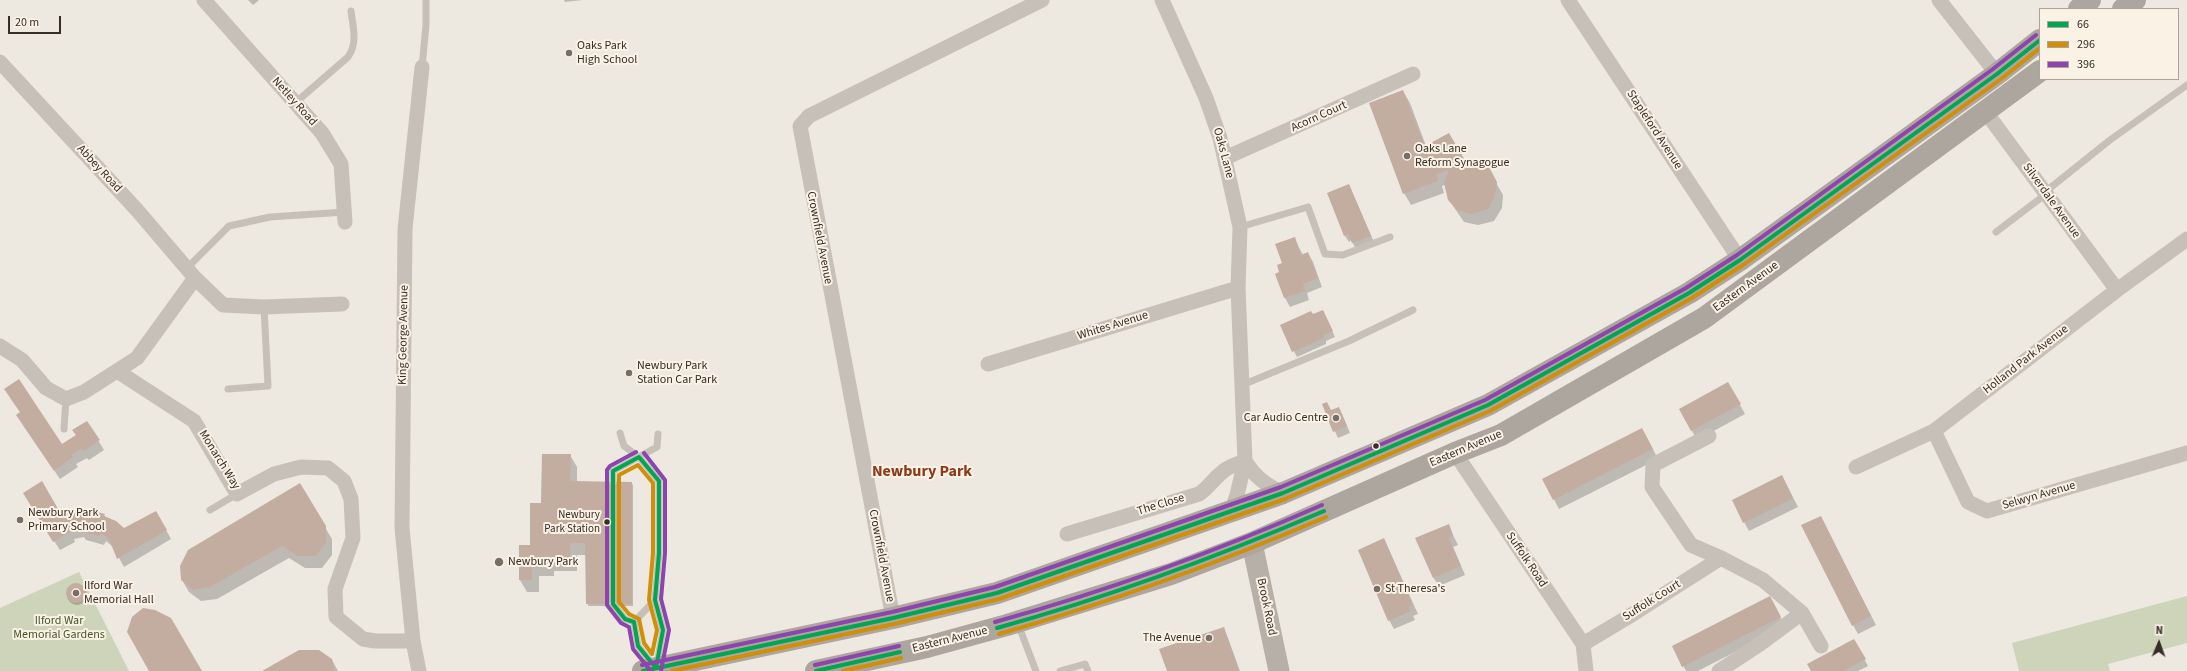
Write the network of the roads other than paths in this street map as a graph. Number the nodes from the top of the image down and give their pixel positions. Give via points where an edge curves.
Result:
1 (204, 0) edge
2 (426, 0) edge
3 (1042, 0) edge
4 (1162, 0) edge
5 (1568, 0) edge
6 (1939, 0) edge
7 (2090, 0) edge
8 (2135, 0) edge
9 (2080, 8) edge
10 (2124, 8) edge
11 (351, 10) dead end
12 (2039, 41) edge
13 (0, 62) edge
14 (422, 67) joint
15 (2039, 72) edge
16 (1413, 74) dead end
17 (1996, 74) junction
18 (2187, 85) edge
19 (295, 102) junction
20 (1985, 111) junction
21 (1225, 158) junction
22 (2046, 193) junction
23 (345, 217) joint
24 (1240, 227) junction
25 (1996, 232) dead end
26 (1390, 236) dead end
27 (2187, 239) edge
28 (1740, 260) junction
29 (191, 273) junction
30 (1238, 288) junction
31 (2117, 290) junction
32 (342, 304) dead end
33 (264, 307) junction
34 (1413, 310) dead end
35 (0, 346) edge
36 (988, 364) dead end
37 (118, 371) junction
38 (1242, 385) junction
39 (228, 389) dead end
40 (66, 399) junction
41 (64, 429) dead end
42 (1934, 430) junction
43 (620, 433) dead end
44 (658, 434) dead end
45 (1709, 436) dead end
46 (2187, 452) edge
47 (1455, 453) junction
48 (639, 457) junction
49 (1245, 460) junction
50 (1856, 467) dead end
51 (613, 482) dead end
52 (1283, 493) junction
53 (237, 494) junction
54 (210, 510) dead end
55 (1231, 512) junction
56 (1067, 534) dead end
57 (1252, 543) junction
58 (1720, 558) junction
59 (655, 600) junction
60 (612, 604) dead end
61 (1802, 613) junction
62 (893, 618) junction
63 (634, 622) junction
64 (1018, 622) junction
65 (413, 641) junction
66 (1583, 644) junction
67 (1821, 646) dead end
68 (652, 670) edge
69 (419, 671) edge
70 (816, 671) edge
71 (1036, 671) edge
72 (1060, 671) edge
73 (1088, 671) edge
74 (1280, 671) edge
75 (1586, 671) edge
76 (1719, 671) edge

1 - 19 street, Netley Road
2 - 14 lane, King George Avenue
3 - 62 street, Crownfield Avenue via 809,116 800,126
4 - 21 street, Oaks Lane via 1206,98
5 - 28 street, Stapleford Avenue
6 - 17 street
7 - 9 highway
8 - 10 highway
11 - 19 lane via 355,43 352,51
12 - 17 highway, Eastern Avenue
13 - 29 street, Abbey Road via 137,210
14 - 65 street, King George Avenue via 405,229 402,528
15 - 20 highway, Eastern Avenue
16 - 21 street, Acorn Court
17 - 28 highway, Eastern Avenue
18 - 22 lane via 2110,140
19 - 23 street, Netley Road via 322,133 341,164
20 - 22 street, Silverdale Avenue
20 - 47 highway, Eastern Avenue via 1704,318 1500,435
21 - 24 street, Oaks Lane
22 - 25 lane
22 - 31 street, Silverdale Avenue
23 - 29 lane via 270,217 229,226
24 - 26 lane via 1308,207 1325,254 1343,255
24 - 30 street, Oaks Lane
27 - 31 street, Holland Park Avenue
28 - 52 highway, Eastern Avenue via 1689,293 1488,405
29 - 33 street, Abbey Road via 223,305
29 - 37 street via 137,358
30 - 36 street, Whites Avenue
30 - 38 street, Oaks Lane
31 - 42 street, Holland Park Avenue
32 - 33 street, Abbey Road
33 - 39 lane via 268,386
34 - 38 lane via 1349,341
35 - 40 street via 22,360 46,388
37 - 40 street via 84,392
37 - 53 street, Monarch Way via 194,421
38 - 49 street, Oaks Lane
40 - 41 lane
42 - 46 street, Selwyn Avenue via 1968,502 1987,511
42 - 50 street, Holland Park Avenue
43 - 48 lane via 624,446
44 - 48 lane via 657,447
45 - 58 street via 1653,465 1652,487 1691,545
47 - 57 highway, Eastern Avenue
47 - 66 street, Suffolk Road
48 - 51 lane via 614,471
48 - 59 lane via 659,481 660,553
49 - 52 street via 1254,475 1267,486
49 - 55 street, Oaks Lane
49 - 56 street, The Close via 1219,474 1209,487 1199,494
52 - 55 highway, Eastern Avenue
53 - 54 lane
53 - 65 street, Monarch Way via 274,474 302,467 328,468 344,481 351,500 353,538 335,589 336,617 363,639
55 - 62 highway, Eastern Avenue via 997,593
57 - 64 highway, Eastern Avenue via 1171,574
57 - 74 street, Brook Road
58 - 61 street via 1763,580
58 - 66 street, Suffolk Court
59 - 63 lane
59 - 68 lane via 663,630
60 - 63 lane via 625,619
61 - 67 street
61 - 76 street
62 - 68 highway, Eastern Avenue
63 - 68 lane via 638,646
64 - 70 highway, Eastern Avenue via 927,647
64 - 71 lane
65 - 69 street, King George Avenue
66 - 75 street, Suffolk Road
72 - 73 lane via 1085,664

